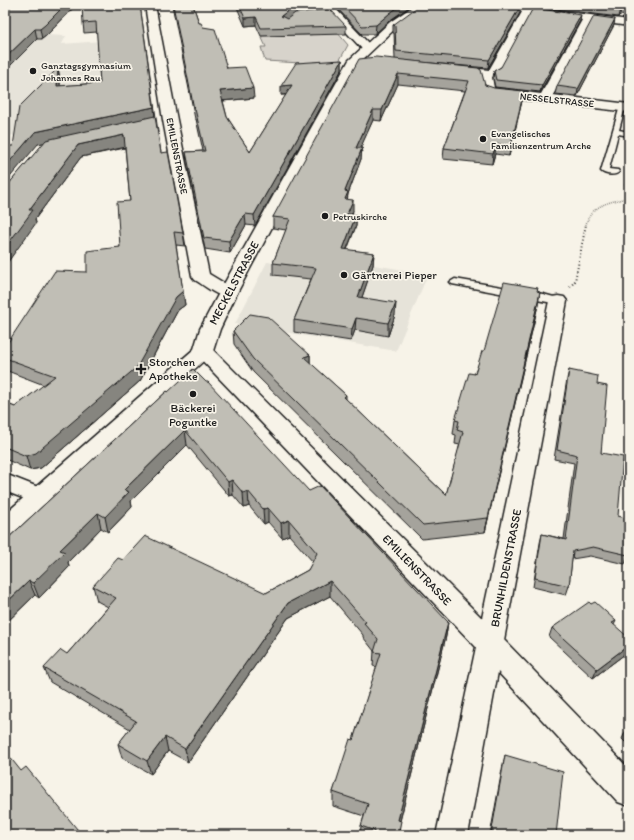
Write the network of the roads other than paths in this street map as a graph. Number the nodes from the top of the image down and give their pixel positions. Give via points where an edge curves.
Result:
1 (150, 5) edge
2 (422, 5) edge
3 (490, 5) edge
4 (528, 10) junction
5 (329, 11) edge
6 (589, 17) junction
7 (629, 23) edge
8 (364, 57) junction
9 (440, 69) edge
10 (484, 75) junction
11 (629, 96) edge
12 (545, 98) junction
13 (625, 107) edge
14 (170, 120) junction
15 (155, 124) edge
16 (615, 131) junction
17 (629, 134) edge
18 (615, 172) road end
19 (455, 282) dead end
20 (228, 293) junction
21 (558, 301) joint
22 (203, 351) junction
23 (5, 482) edge
24 (40, 497) junction
25 (5, 529) edge
26 (491, 645) junction
27 (629, 791) edge
28 (452, 835) edge

1 - 14 street, EMILIENSTRASSE
2 - 8 street, MECKELSTRASSE via 394,24
3 - 4 street
4 - 6 street
4 - 10 street via 493,73
5 - 8 street
6 - 7 street
6 - 12 street
8 - 20 street, MECKELSTRASSE
9 - 10 street
10 - 12 street, NESSELSTRASSE via 487,78 488,90 492,92
11 - 13 street
12 - 13 street, NESSELSTRASSE
13 - 16 lane
14 - 15 street
14 - 20 street, EMILIENSTRASSE via 201,276
16 - 17 lane
16 - 18 lane via 605,171
19 - 21 lane
20 - 22 street, MECKELSTRASSE via 210,329
21 - 26 street, BRUNHILDENSTRASSE
22 - 24 street
22 - 26 street, EMILIENSTRASSE
23 - 24 street
24 - 25 street
26 - 27 street, EMILIENSTRASSE
26 - 28 street, BRUNHILDENSTRASSE

